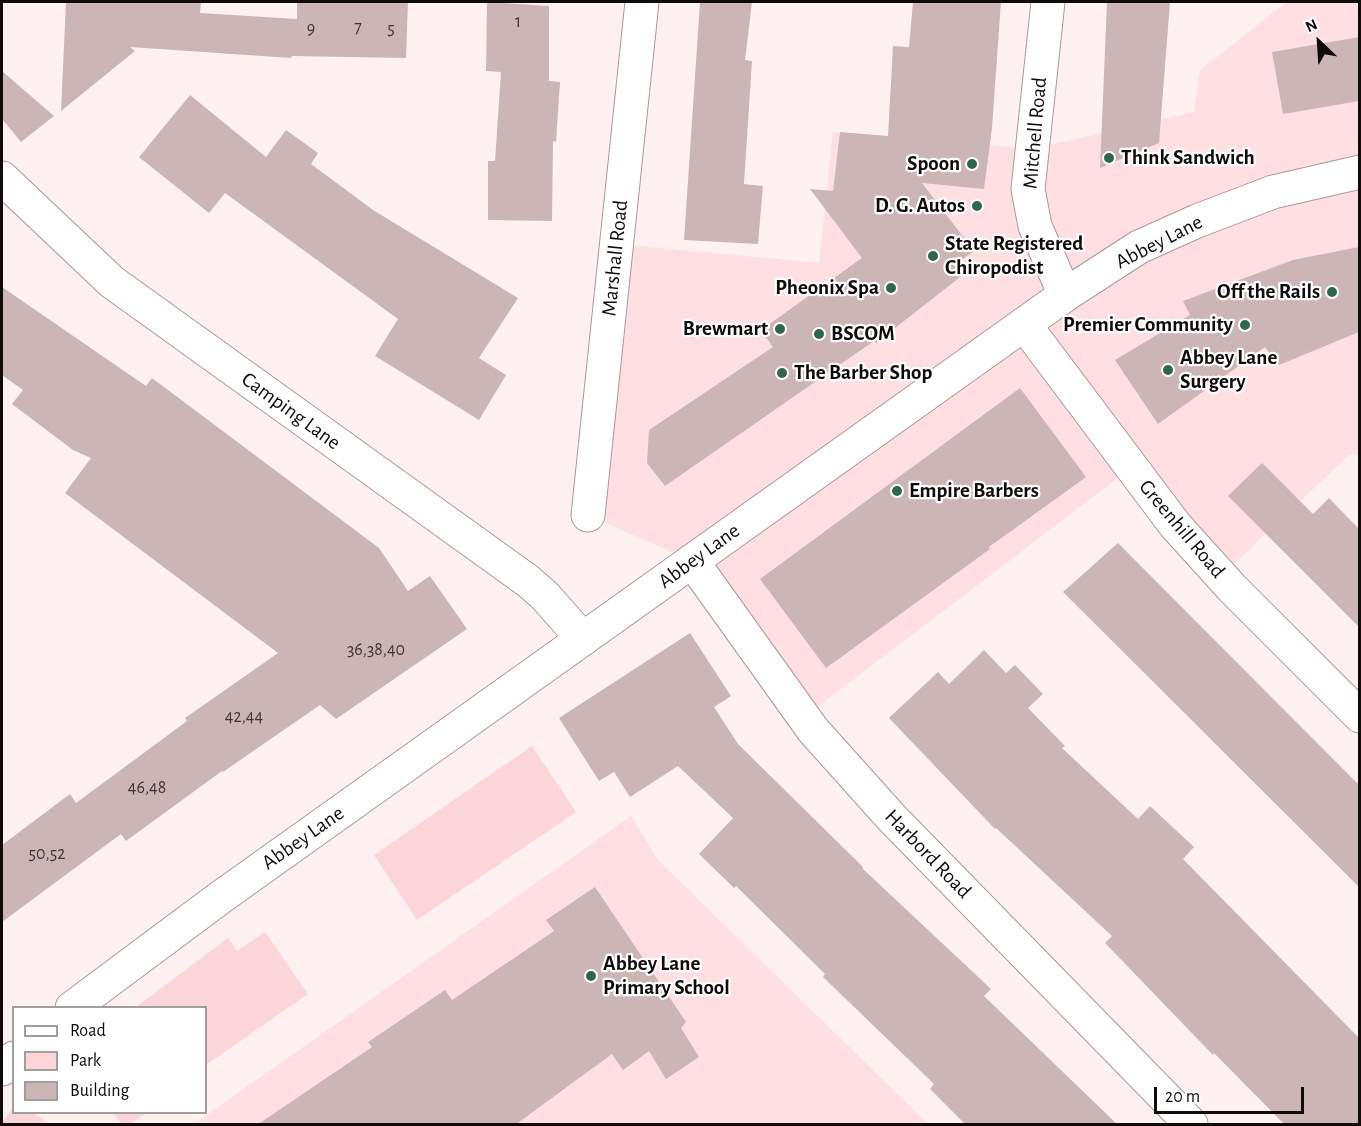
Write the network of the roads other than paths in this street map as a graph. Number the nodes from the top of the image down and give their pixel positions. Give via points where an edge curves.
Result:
1 (642, 2) edge
2 (1048, 2) edge
3 (1359, 172) edge
4 (2, 178) edge
5 (1065, 295) junction
6 (1024, 324) junction
7 (588, 515) dead end
8 (692, 561) junction
9 (584, 639) junction
10 (1359, 716) edge
11 (75, 1006) edge
12 (1191, 1125) edge

1 - 7 street, Marshall Road
2 - 5 street, Mitchell Road via 1029,202 1035,226
3 - 5 street, Abbey Lane via 1273,192 1197,221 1139,247
4 - 9 street, Camping Lane via 112,282 528,581
5 - 6 street, Abbey Lane
6 - 8 street, Abbey Lane
6 - 10 street, Greenhill Road via 1175,525
8 - 9 street, Abbey Lane
8 - 12 street, Harbord Road via 813,730 891,817
9 - 11 street, Abbey Lane via 220,897

